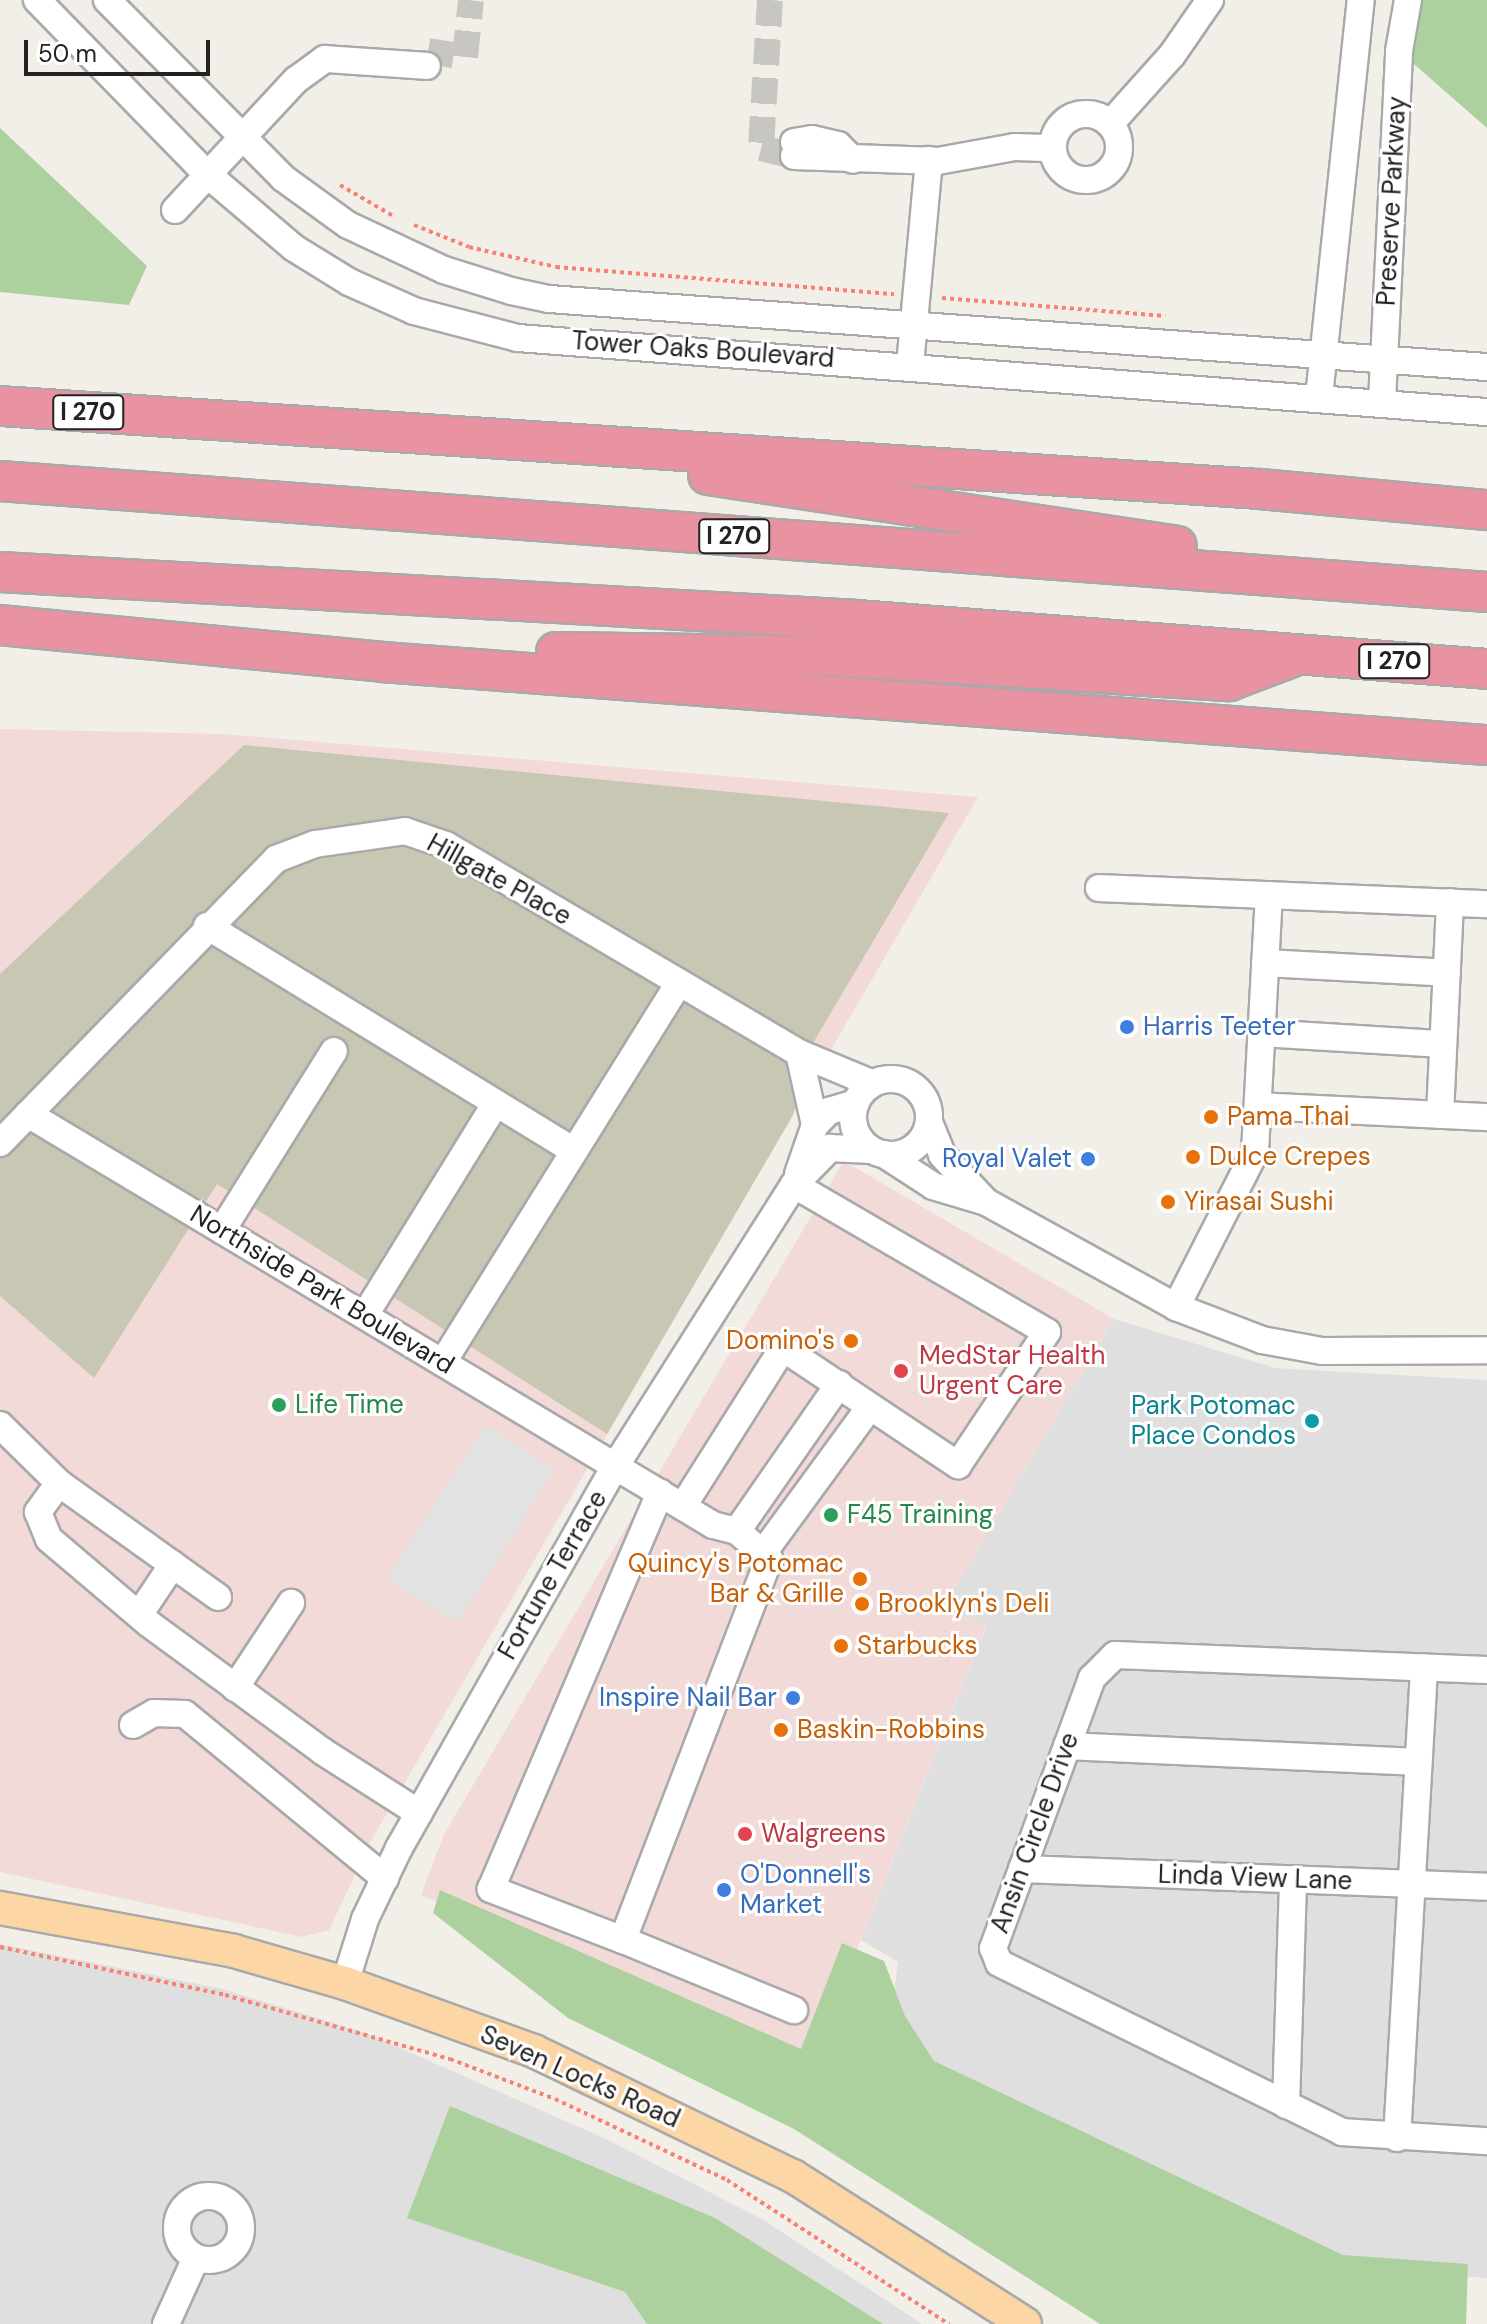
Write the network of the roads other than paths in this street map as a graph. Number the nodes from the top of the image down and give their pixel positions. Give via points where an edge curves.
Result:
1 (37, 0) edge
2 (107, 0) edge
3 (1210, 0) edge
4 (1361, 0) edge
5 (1408, 0) edge
6 (428, 59) tunnel mouth
7 (1110, 124) junction
8 (242, 137) junction
9 (1053, 148) junction
10 (794, 149) tunnel mouth
11 (929, 160) junction
12 (207, 174) junction
13 (175, 210) dead end
14 (914, 325) junction
15 (1327, 356) junction
16 (1384, 360) junction
17 (910, 365) junction
18 (1487, 367) edge
19 (1319, 397) junction
20 (1382, 402) junction
21 (0, 406) edge
22 (1487, 412) edge
23 (449, 436) junction
24 (0, 481) edge
25 (1487, 510) edge
26 (0, 572) edge
27 (1478, 591) edge
28 (0, 625) edge
29 (1301, 654) junction
30 (382, 662) junction
31 (1487, 669) edge
32 (1487, 745) edge
33 (1099, 888) dead end
34 (1269, 895) junction
35 (1450, 902) junction
36 (1487, 904) edge
37 (207, 926) junction
38 (1265, 963) junction
39 (1447, 973) junction
40 (679, 983) junction
41 (1261, 1033) junction
42 (1443, 1044) junction
43 (334, 1051) dead end
44 (799, 1053) junction
45 (863, 1093) junction
46 (496, 1103) junction
47 (1258, 1106) junction
48 (28, 1114) junction
49 (1440, 1115) junction
50 (1487, 1117) edge
51 (929, 1122) junction
52 (815, 1125) junction
53 (0, 1143) edge
54 (574, 1151) junction
55 (877, 1152) junction
56 (794, 1185) junction
57 (986, 1202) junction
58 (222, 1230) junction
59 (1176, 1307) junction
60 (365, 1315) junction
61 (1487, 1350) edge
62 (443, 1362) junction
63 (839, 1384) junction
64 (870, 1407) junction
65 (0, 1425) edge
66 (616, 1465) junction
67 (59, 1483) junction
68 (660, 1493) junction
69 (683, 1506) junction
70 (737, 1531) junction
71 (763, 1553) junction
72 (173, 1564) junction
73 (218, 1597) dead end
74 (291, 1603) dead end
75 (139, 1615) junction
76 (1424, 1668) junction
77 (1487, 1670) edge
78 (235, 1688) junction
79 (133, 1725) dead end
80 (1067, 1746) junction
81 (1418, 1762) junction
82 (419, 1813) junction
83 (1022, 1869) junction
84 (385, 1878) junction
85 (1293, 1879) junction
86 (1411, 1884) junction
87 (1487, 1887) edge
88 (0, 1908) edge
89 (623, 1940) junction
90 (345, 1983) junction
91 (794, 2010) dead end
92 (1286, 2105) junction
93 (1397, 2138) junction
94 (1487, 2141) edge
95 (196, 2258) dead end
96 (166, 2324) edge
97 (1025, 2324) edge

1 - 12 street, Tower Oaks Boulevard
2 - 8 street, Tower Oaks Boulevard
3 - 7 street via 1172,55
4 - 15 street, Preserve Parkway
5 - 16 street, Preserve Parkway via 1399,51
6 - 8 street via 325,59 296,80
7 - 9 street via 1094,114 1075,115 1064,122
7 - 9 street via 1120,147 1116,161 1098,178 1084,180 1066,173
8 - 12 street
8 - 14 street, Tower Oaks Boulevard via 283,178 348,225 444,270 511,291 549,299
9 - 11 street via 1015,147
10 - 11 street via 812,139 838,145 853,160
11 - 14 street
12 - 13 street
12 - 17 street, Tower Oaks Boulevard via 294,248 349,282 414,311 518,338
14 - 15 street, Tower Oaks Boulevard
14 - 17 street
15 - 16 street, Tower Oaks Boulevard
15 - 19 street, Preserve Parkway
16 - 18 street, Tower Oaks Boulevard
16 - 20 street, Preserve Parkway
17 - 19 street, Tower Oaks Boulevard
19 - 20 street, Tower Oaks Boulevard
20 - 22 street, Tower Oaks Boulevard
21 - 23 highway, I 270
23 - 25 highway, I 270 via 1260,489
23 - 27 highway
24 - 27 highway, I 270
26 - 29 highway, I 270 via 858,620
28 - 30 highway
29 - 30 highway via 1229,681 827,656 565,652
29 - 31 highway, I 270
30 - 32 highway
33 - 34 street
34 - 35 street
34 - 38 street
35 - 36 street
35 - 39 street
37 - 40 street, Hillgate Place via 276,859 315,844 405,831 446,845
37 - 46 street
37 - 48 street, Hillgate Place
38 - 39 street
38 - 41 street
39 - 42 street
40 - 44 street, Hillgate Place
40 - 54 street
41 - 42 street
41 - 47 street
42 - 49 street
43 - 58 street
44 - 45 street, Hillgate Place
44 - 52 street
45 - 51 street via 886,1079 909,1082 925,1099
45 - 52 street
45 - 55 street via 855,1129
46 - 54 street
46 - 60 street
47 - 49 street
47 - 59 street via 1250,1168
48 - 53 street, Hillgate Place
48 - 58 street, Northside Park Boulevard
49 - 50 street
51 - 55 street via 909,1151
51 - 57 street via 942,1155
52 - 56 street, Fortune Terrace
54 - 62 street
55 - 56 street, Fortune Terrace via 830,1148
55 - 57 street via 933,1186
56 - 64 street via 1047,1332 958,1465
56 - 66 street, Fortune Terrace
57 - 59 street
58 - 60 street, Northside Park Boulevard
59 - 61 street via 1262,1340 1322,1351
60 - 62 street, Northside Park Boulevard
62 - 66 street, Northside Park Boulevard
63 - 64 street
63 - 69 street via 783,1348
63 - 70 street
64 - 71 street
65 - 67 street
66 - 68 street, Northside Park Boulevard
66 - 82 street, Fortune Terrace
67 - 72 street
67 - 75 street via 38,1512 49,1539
68 - 69 street, Northside Park Boulevard
68 - 89 street via 491,1889
69 - 70 street, Northside Park Boulevard via 713,1525
70 - 71 street, Northside Park Boulevard
71 - 89 street via 769,1559 763,1584
72 - 73 street
72 - 75 street
74 - 78 street
75 - 78 street
76 - 77 street, Ansin Circle Drive
76 - 80 street, Ansin Circle Drive via 1115,1655 1092,1678
76 - 81 street
78 - 82 street
79 - 84 street via 154,1713 185,1714
80 - 81 street
80 - 83 street, Ansin Circle Drive
81 - 86 street
82 - 84 street, Fortune Terrace
83 - 85 street, Linda View Lane
83 - 92 street, Ansin Circle Drive via 993,1948 999,1963
84 - 90 street, Fortune Terrace via 365,1919
85 - 86 street, Linda View Lane
85 - 92 street
86 - 87 street, Linda View Lane
86 - 93 street
88 - 90 main road, Seven Locks Road via 234,1951
89 - 91 street
90 - 97 main road, Seven Locks Road via 534,2051 793,2176
92 - 93 street, Ansin Circle Drive via 1342,2132
93 - 94 street, Ansin Circle Drive
95 - 96 street

